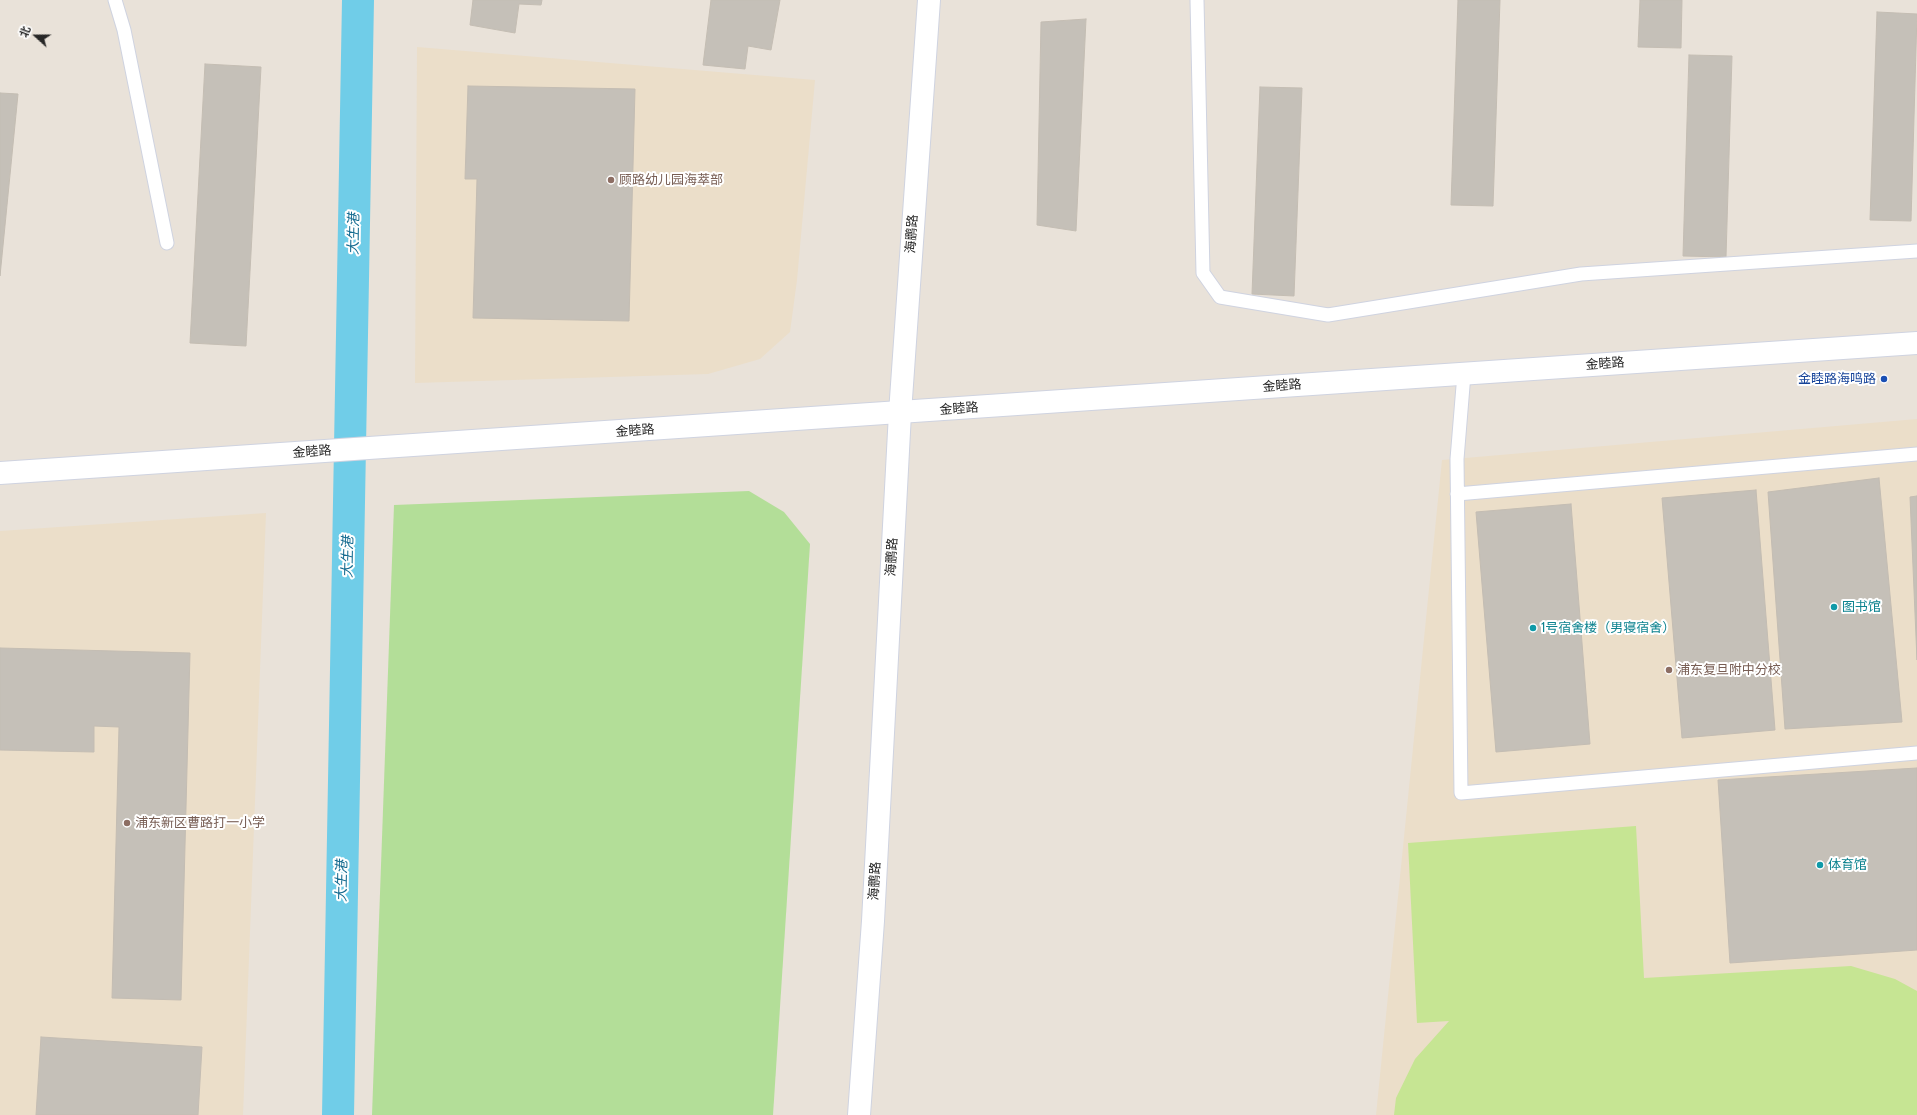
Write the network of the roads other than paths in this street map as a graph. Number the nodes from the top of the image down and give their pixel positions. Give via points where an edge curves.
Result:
1 (115, 0) edge
2 (929, 0) edge
3 (1197, 0) edge
4 (167, 243) dead end
5 (1917, 250) edge
6 (1917, 343) edge
7 (1464, 374) junction
8 (900, 413) junction
9 (1917, 454) edge
10 (0, 473) edge
11 (1457, 494) junction
12 (1917, 753) edge
13 (859, 1115) edge

1 - 4 lane via 124,30
2 - 8 street, 海鹏路
3 - 5 lane via 1203,273 1220,297 1328,315 1581,274
6 - 7 street, 金睦路
7 - 8 street, 金睦路
7 - 11 lane via 1457,459
8 - 10 street, 金睦路
8 - 13 street, 海鹏路 via 873,922
9 - 11 lane
11 - 12 lane via 1461,793

